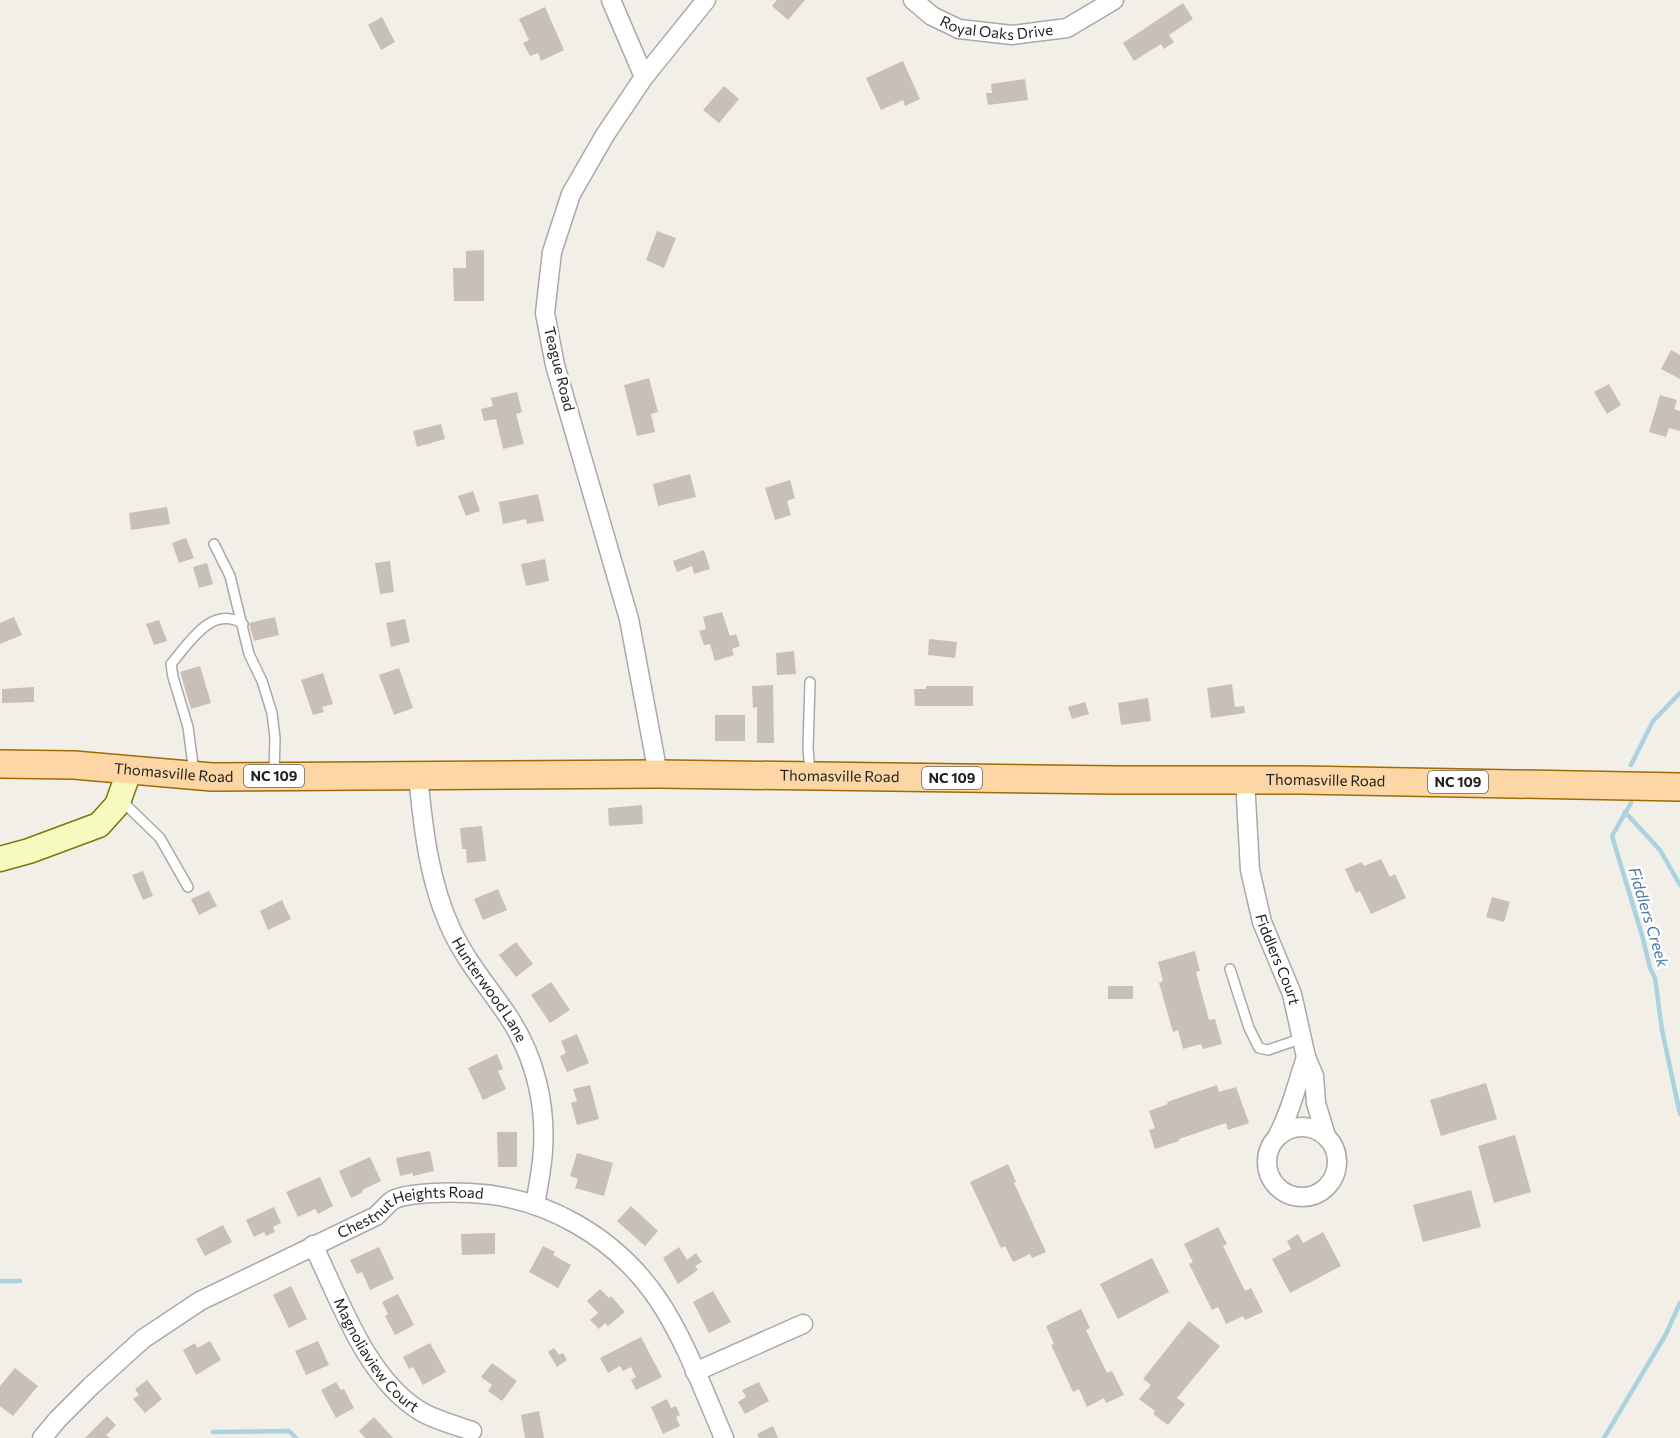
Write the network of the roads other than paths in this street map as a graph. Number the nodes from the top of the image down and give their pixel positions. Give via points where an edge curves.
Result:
1 (611, 0) edge
2 (705, 0) edge
3 (914, 0) edge
4 (1114, 0) edge
5 (644, 77) junction
6 (214, 544) dead end
7 (243, 624) junction
8 (810, 682) dead end
9 (0, 764) edge
10 (130, 769) junction
11 (194, 774) junction
12 (658, 774) junction
13 (418, 775) junction
14 (274, 776) junction
15 (810, 776) junction
16 (1245, 780) junction
17 (1680, 787) edge
18 (120, 799) junction
19 (0, 859) edge
20 (188, 887) dead end
21 (1230, 969) dead end
22 (1303, 1038) junction
23 (1306, 1057) junction
24 (1326, 1137) junction
25 (1277, 1138) junction
26 (535, 1205) junction
27 (313, 1245) junction
28 (803, 1324) dead end
29 (695, 1372) junction
30 (472, 1431) dead end
31 (42, 1438) edge
32 (724, 1438) edge

1 - 5 street
2 - 5 street, Teague Road
3 - 4 street, Royal Oaks Drive via 932,16 959,29 1012,35 1067,28
5 - 12 street, Teague Road via 571,194 552,252 545,313 555,364 629,619
6 - 7 lane via 230,576
7 - 11 lane via 233,617 216,619 198,631 171,664 188,727
7 - 14 lane via 249,654 272,713
8 - 15 lane
9 - 10 main road, Thomasville Road / NC 109
10 - 11 main road, Thomasville Road / NC 109
10 - 18 main road
11 - 14 main road, Thomasville Road / NC 109
12 - 13 main road, Thomasville Road / NC 109
12 - 15 main road, Thomasville Road / NC 109
13 - 14 main road, Thomasville Road / NC 109
13 - 26 street, Hunterwood Lane via 424,837 444,913 459,947 519,1035 536,1078 544,1122
15 - 16 main road, Thomasville Road / NC 109
16 - 17 main road, Thomasville Road / NC 109
16 - 22 street, Fiddlers Court via 1250,870 1262,921 1292,994
18 - 19 main road via 99,825
18 - 20 lane via 160,838
21 - 22 lane via 1259,1048 1268,1050
22 - 23 street, Fiddlers Court
23 - 24 street, Fiddlers Court via 1314,1076 1316,1103
23 - 25 street, Fiddlers Court via 1295,1097
24 - 25 street via 1306,1127 1290,1129
24 - 25 street, Fiddlers Court via 1337,1157 1336,1173 1328,1186 1315,1195 1299,1197 1284,1192 1273,1182 1267,1167 1269,1151
26 - 27 street, Chestnut Heights Road via 478,1193 416,1195 394,1200 376,1216
26 - 29 street, Chestnut Heights Road via 579,1225 627,1262 658,1299
27 - 30 street, Magnoliaview Court via 361,1345 387,1382 421,1412
27 - 31 street, Chestnut Heights Road via 200,1301 143,1339
28 - 29 street
29 - 32 street, Chestnut Heights Road

